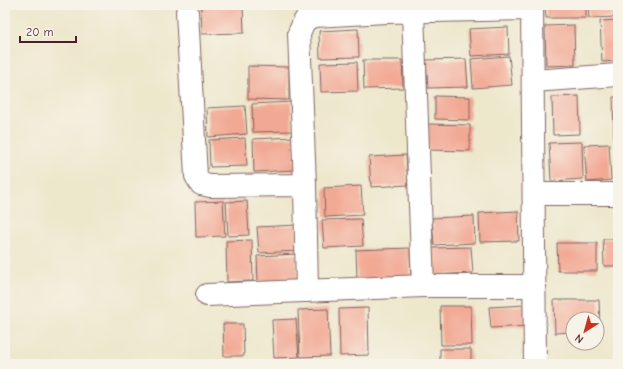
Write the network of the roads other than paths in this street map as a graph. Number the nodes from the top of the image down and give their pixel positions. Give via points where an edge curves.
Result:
1 (532, 7) edge
2 (187, 12) dead end
3 (413, 12) junction
4 (618, 75) edge
5 (533, 82) junction
6 (305, 185) junction
7 (534, 194) junction
8 (618, 194) edge
9 (423, 286) junction
10 (535, 286) junction
11 (307, 291) junction
12 (207, 295) dead end
13 (535, 364) edge

1 - 3 street
1 - 5 street
2 - 6 street via 196,176 201,184
3 - 6 street via 314,16 305,20 299,33
3 - 9 street
4 - 5 street
5 - 7 street
6 - 11 street
7 - 8 street
7 - 10 street
9 - 10 street
9 - 11 street
10 - 13 street
11 - 12 street

